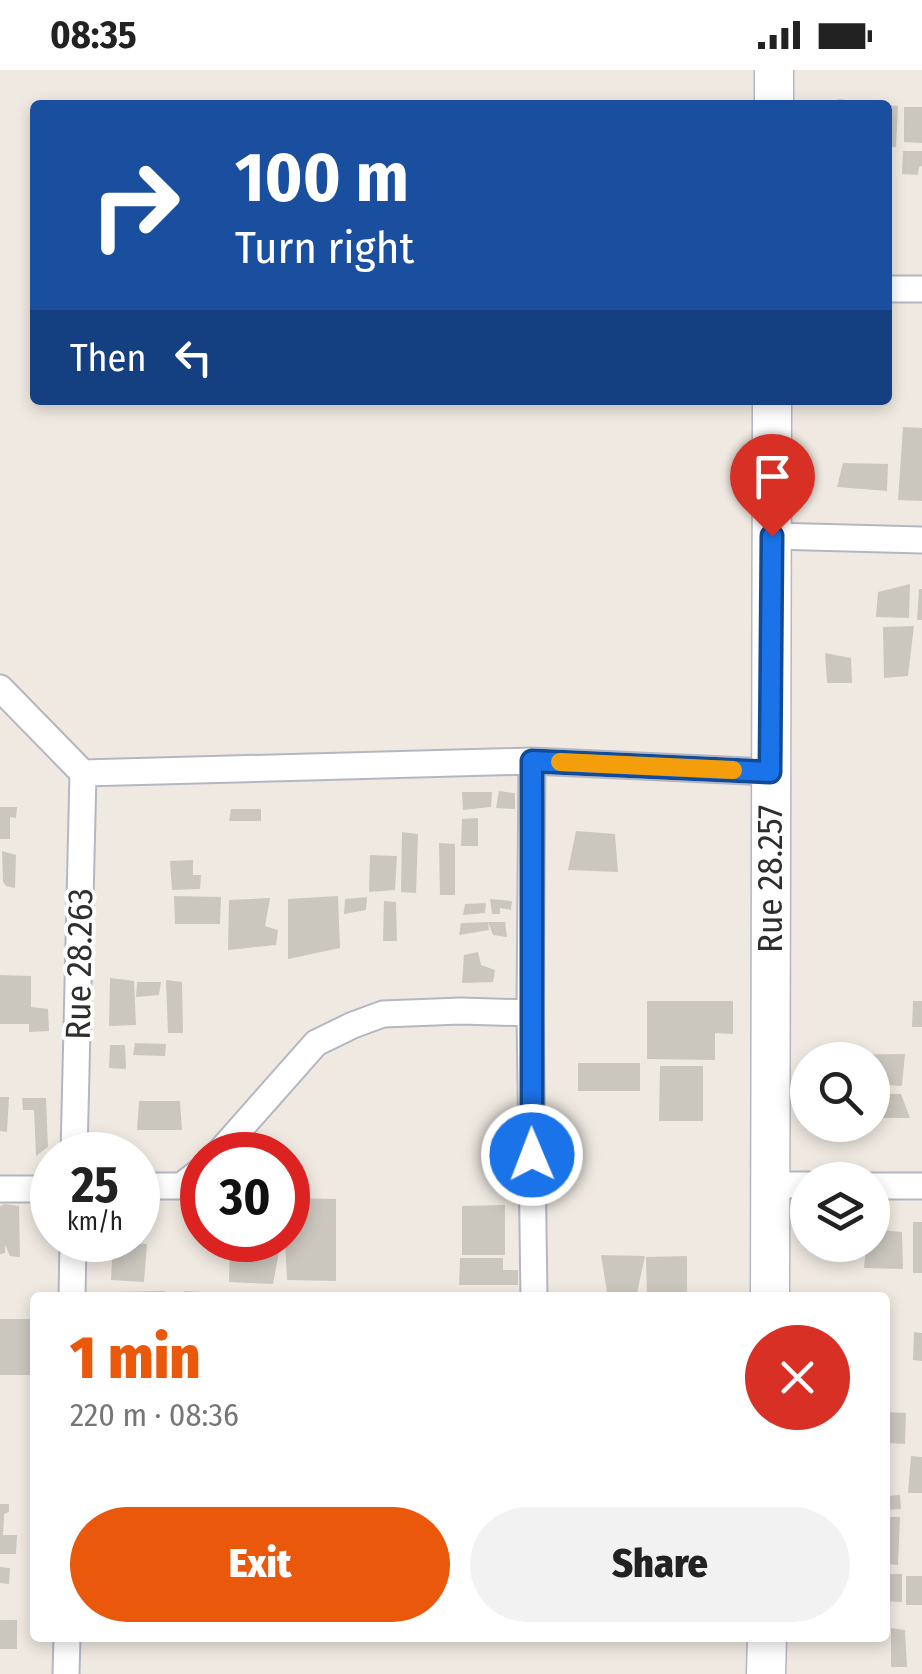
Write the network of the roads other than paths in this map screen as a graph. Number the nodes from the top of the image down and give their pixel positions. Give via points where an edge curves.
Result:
1 (774, 70) edge
2 (774, 100) edge
3 (892, 289) edge
4 (922, 289) edge
5 (772, 405) edge
6 (772, 536) junction
7 (922, 540) edge
8 (0, 688) edge
9 (532, 761) junction
10 (770, 772) junction
11 (83, 774) junction
12 (530, 1013) junction
13 (75, 1132) edge
14 (237, 1132) edge
15 (768, 1185) junction
16 (790, 1185) edge
17 (890, 1186) edge
18 (922, 1186) edge
19 (0, 1189) edge
20 (30, 1189) edge
21 (73, 1262) edge
22 (72, 1292) edge
23 (534, 1292) edge
24 (770, 1292) edge
25 (67, 1642) edge
26 (767, 1642) edge
27 (66, 1674) edge
28 (766, 1674) edge

1 - 2 street
3 - 4 street
5 - 6 street, Rue 28.257
6 - 7 street
6 - 10 street, Rue 28.257
8 - 11 street
9 - 10 street
9 - 11 street
9 - 12 street
10 - 15 street, Rue 28.257
11 - 13 street, Rue 28.263
12 - 14 street via 383,1014 353,1024 316,1043
12 - 23 street
15 - 16 street
15 - 24 street, Rue 28.257
17 - 18 street
19 - 20 street
21 - 22 street
25 - 27 street
26 - 28 street

